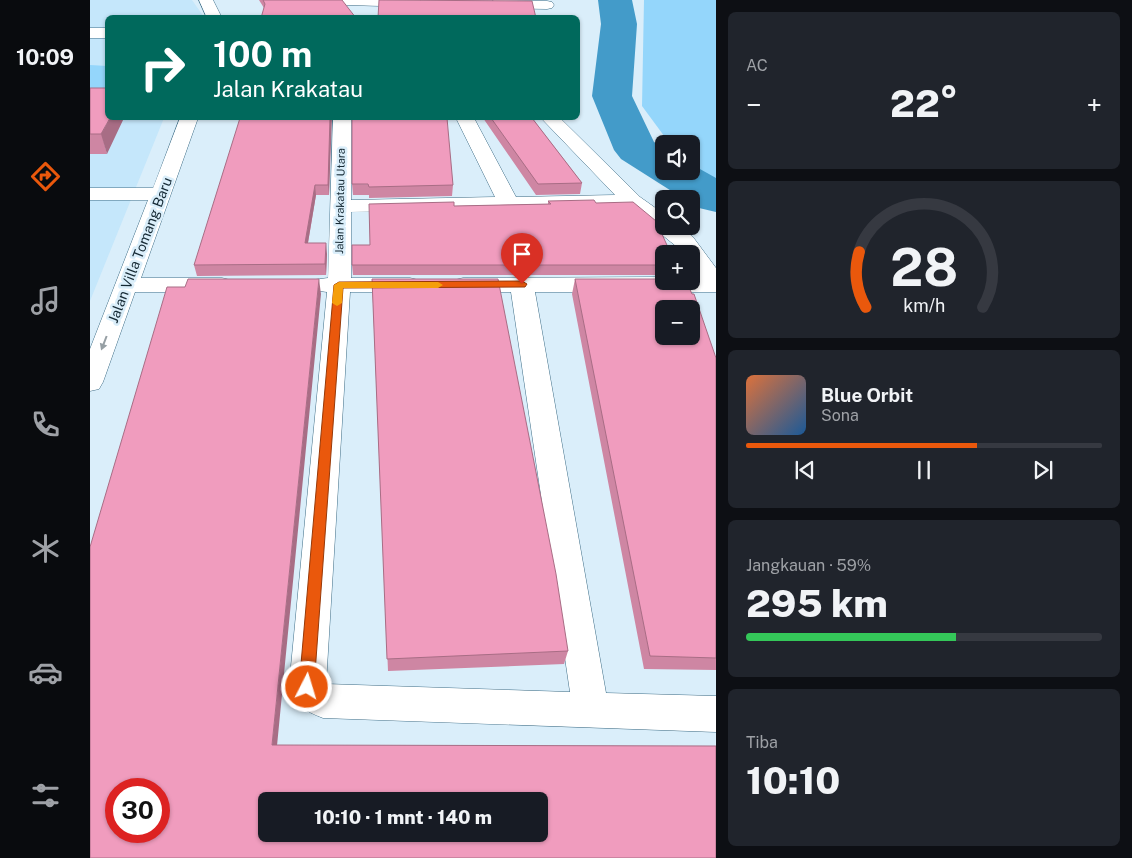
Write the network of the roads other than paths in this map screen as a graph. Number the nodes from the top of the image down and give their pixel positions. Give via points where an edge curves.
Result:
1 (206, 0) edge
2 (346, 1) edge
3 (432, 3) edge
4 (480, 4) edge
5 (547, 8) edge
6 (214, 15) edge
7 (351, 15) edge
8 (90, 33) edge
9 (105, 33) edge
10 (188, 120) edge
11 (342, 120) edge
12 (466, 120) edge
13 (552, 120) edge
14 (90, 194) edge
15 (160, 194) junction
16 (633, 201) junction
17 (509, 204) junction
18 (340, 206) junction
19 (655, 219) edge
20 (676, 235) edge
21 (522, 284) junction
22 (126, 285) junction
23 (240, 285) edge
24 (299, 285) edge
25 (339, 285) junction
26 (716, 285) edge
27 (90, 382) edge
28 (591, 710) junction
29 (716, 714) edge

1 - 6 street
2 - 3 street
2 - 7 street
4 - 5 street
8 - 9 street
10 - 15 street, Jalan Villa Tomang Baru
11 - 18 street, Jalan Krakatau Utara
12 - 17 street
13 - 16 street
14 - 15 street
15 - 22 street, Jalan Villa Tomang Baru
16 - 17 street
16 - 19 street
17 - 18 street
18 - 25 street, Jalan Krakatau Utara
20 - 26 street via 685,242
21 - 25 street
21 - 26 street
21 - 28 street
22 - 23 street
22 -> 27 street, Jalan Villa Tomang Baru
24 - 25 street
25 - 28 street, Jalan Krakatau Utara via 307,687 315,698 323,701
28 - 29 street

